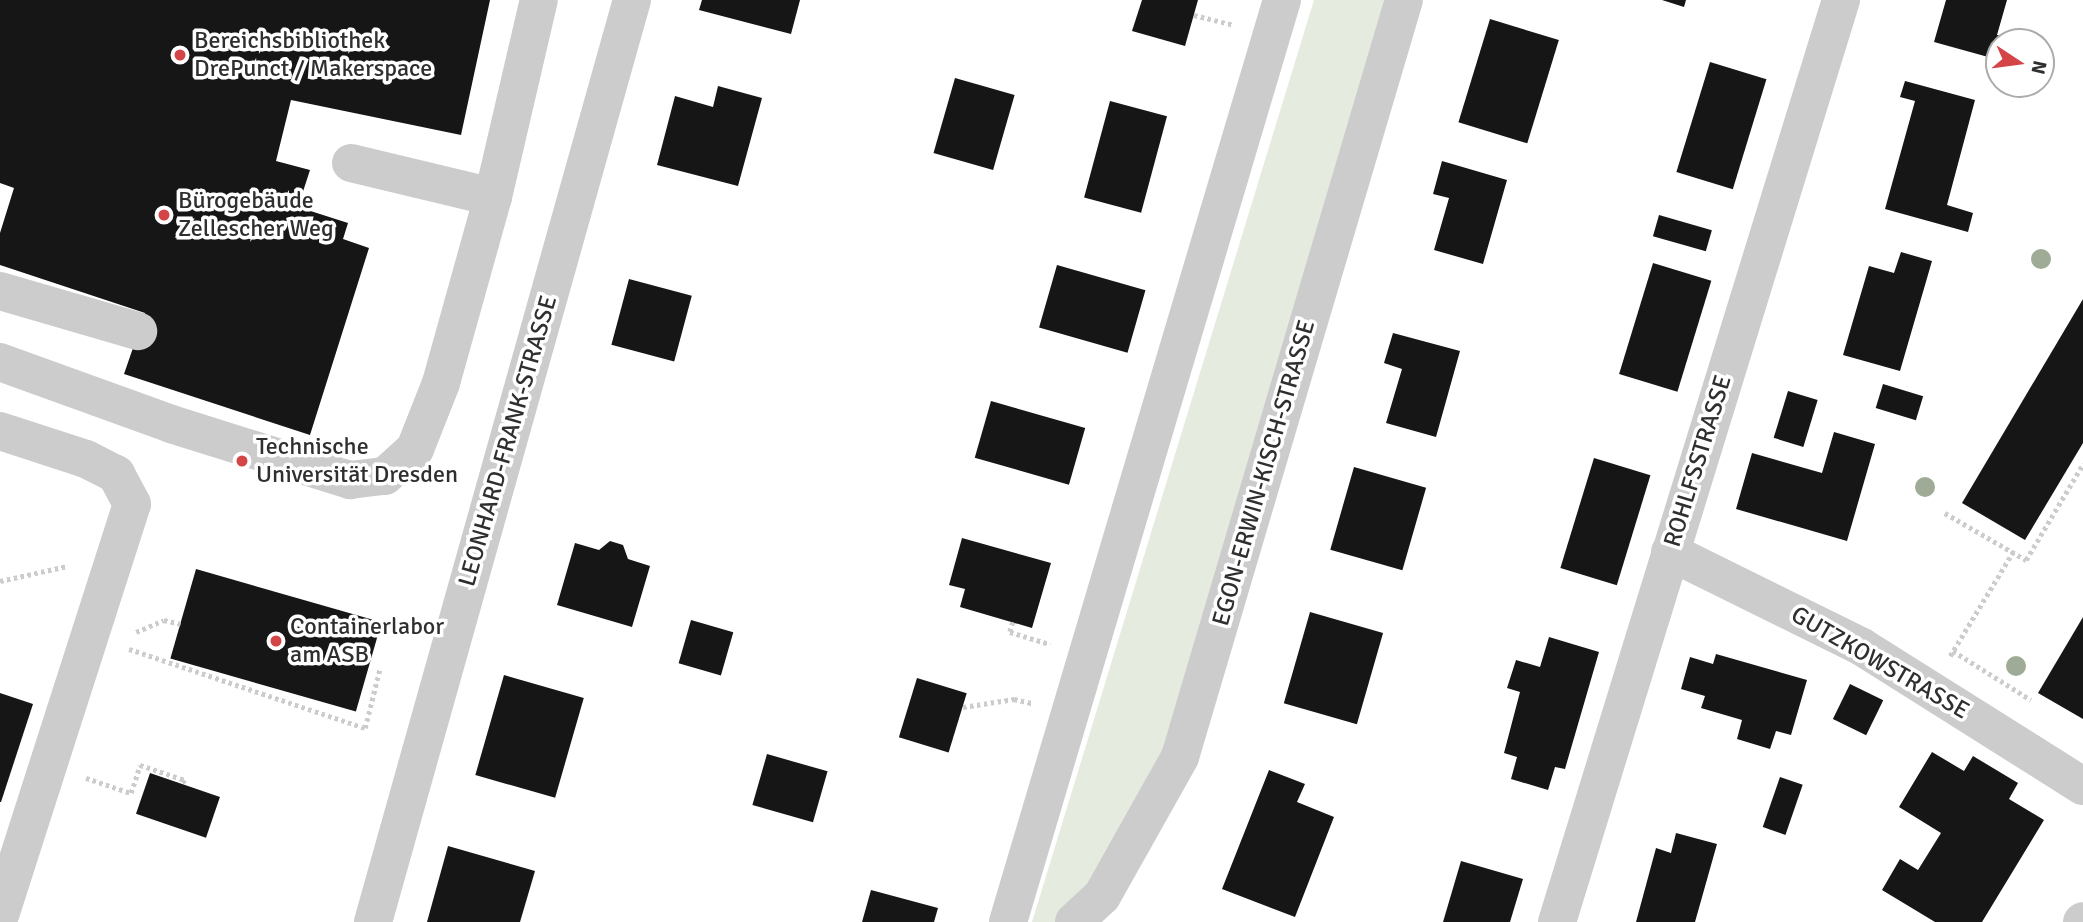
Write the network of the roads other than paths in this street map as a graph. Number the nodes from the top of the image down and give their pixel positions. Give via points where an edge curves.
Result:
1 (539, 0) edge
2 (632, 0) edge
3 (1282, 0) edge
4 (1404, 0) edge
5 (1841, 0) edge
6 (351, 163) dead end
7 (493, 197) junction
8 (0, 291) edge
9 (138, 331) dead end
10 (0, 362) edge
11 (0, 431) edge
12 (1670, 552) junction
13 (2083, 786) edge
14 (0, 915) edge
15 (373, 922) edge
16 (1008, 922) edge
17 (1074, 922) edge
18 (1557, 922) edge

1 - 7 street
2 - 15 street, LEONHARD-FRANK-STRASSE
3 - 16 street
4 - 17 street, EGON-ERWIN-KISCH-STRASSE via 1180,757 1102,896
5 - 12 street, ROHLFSSTRASSE
6 - 7 street
7 - 10 street via 441,383 415,449 385,476 349,480 171,424
8 - 9 street
11 - 14 street via 86,459 116,474 132,504
12 - 13 street, GUTZKOWSTRASSE via 1862,647
12 - 18 street, ROHLFSSTRASSE

